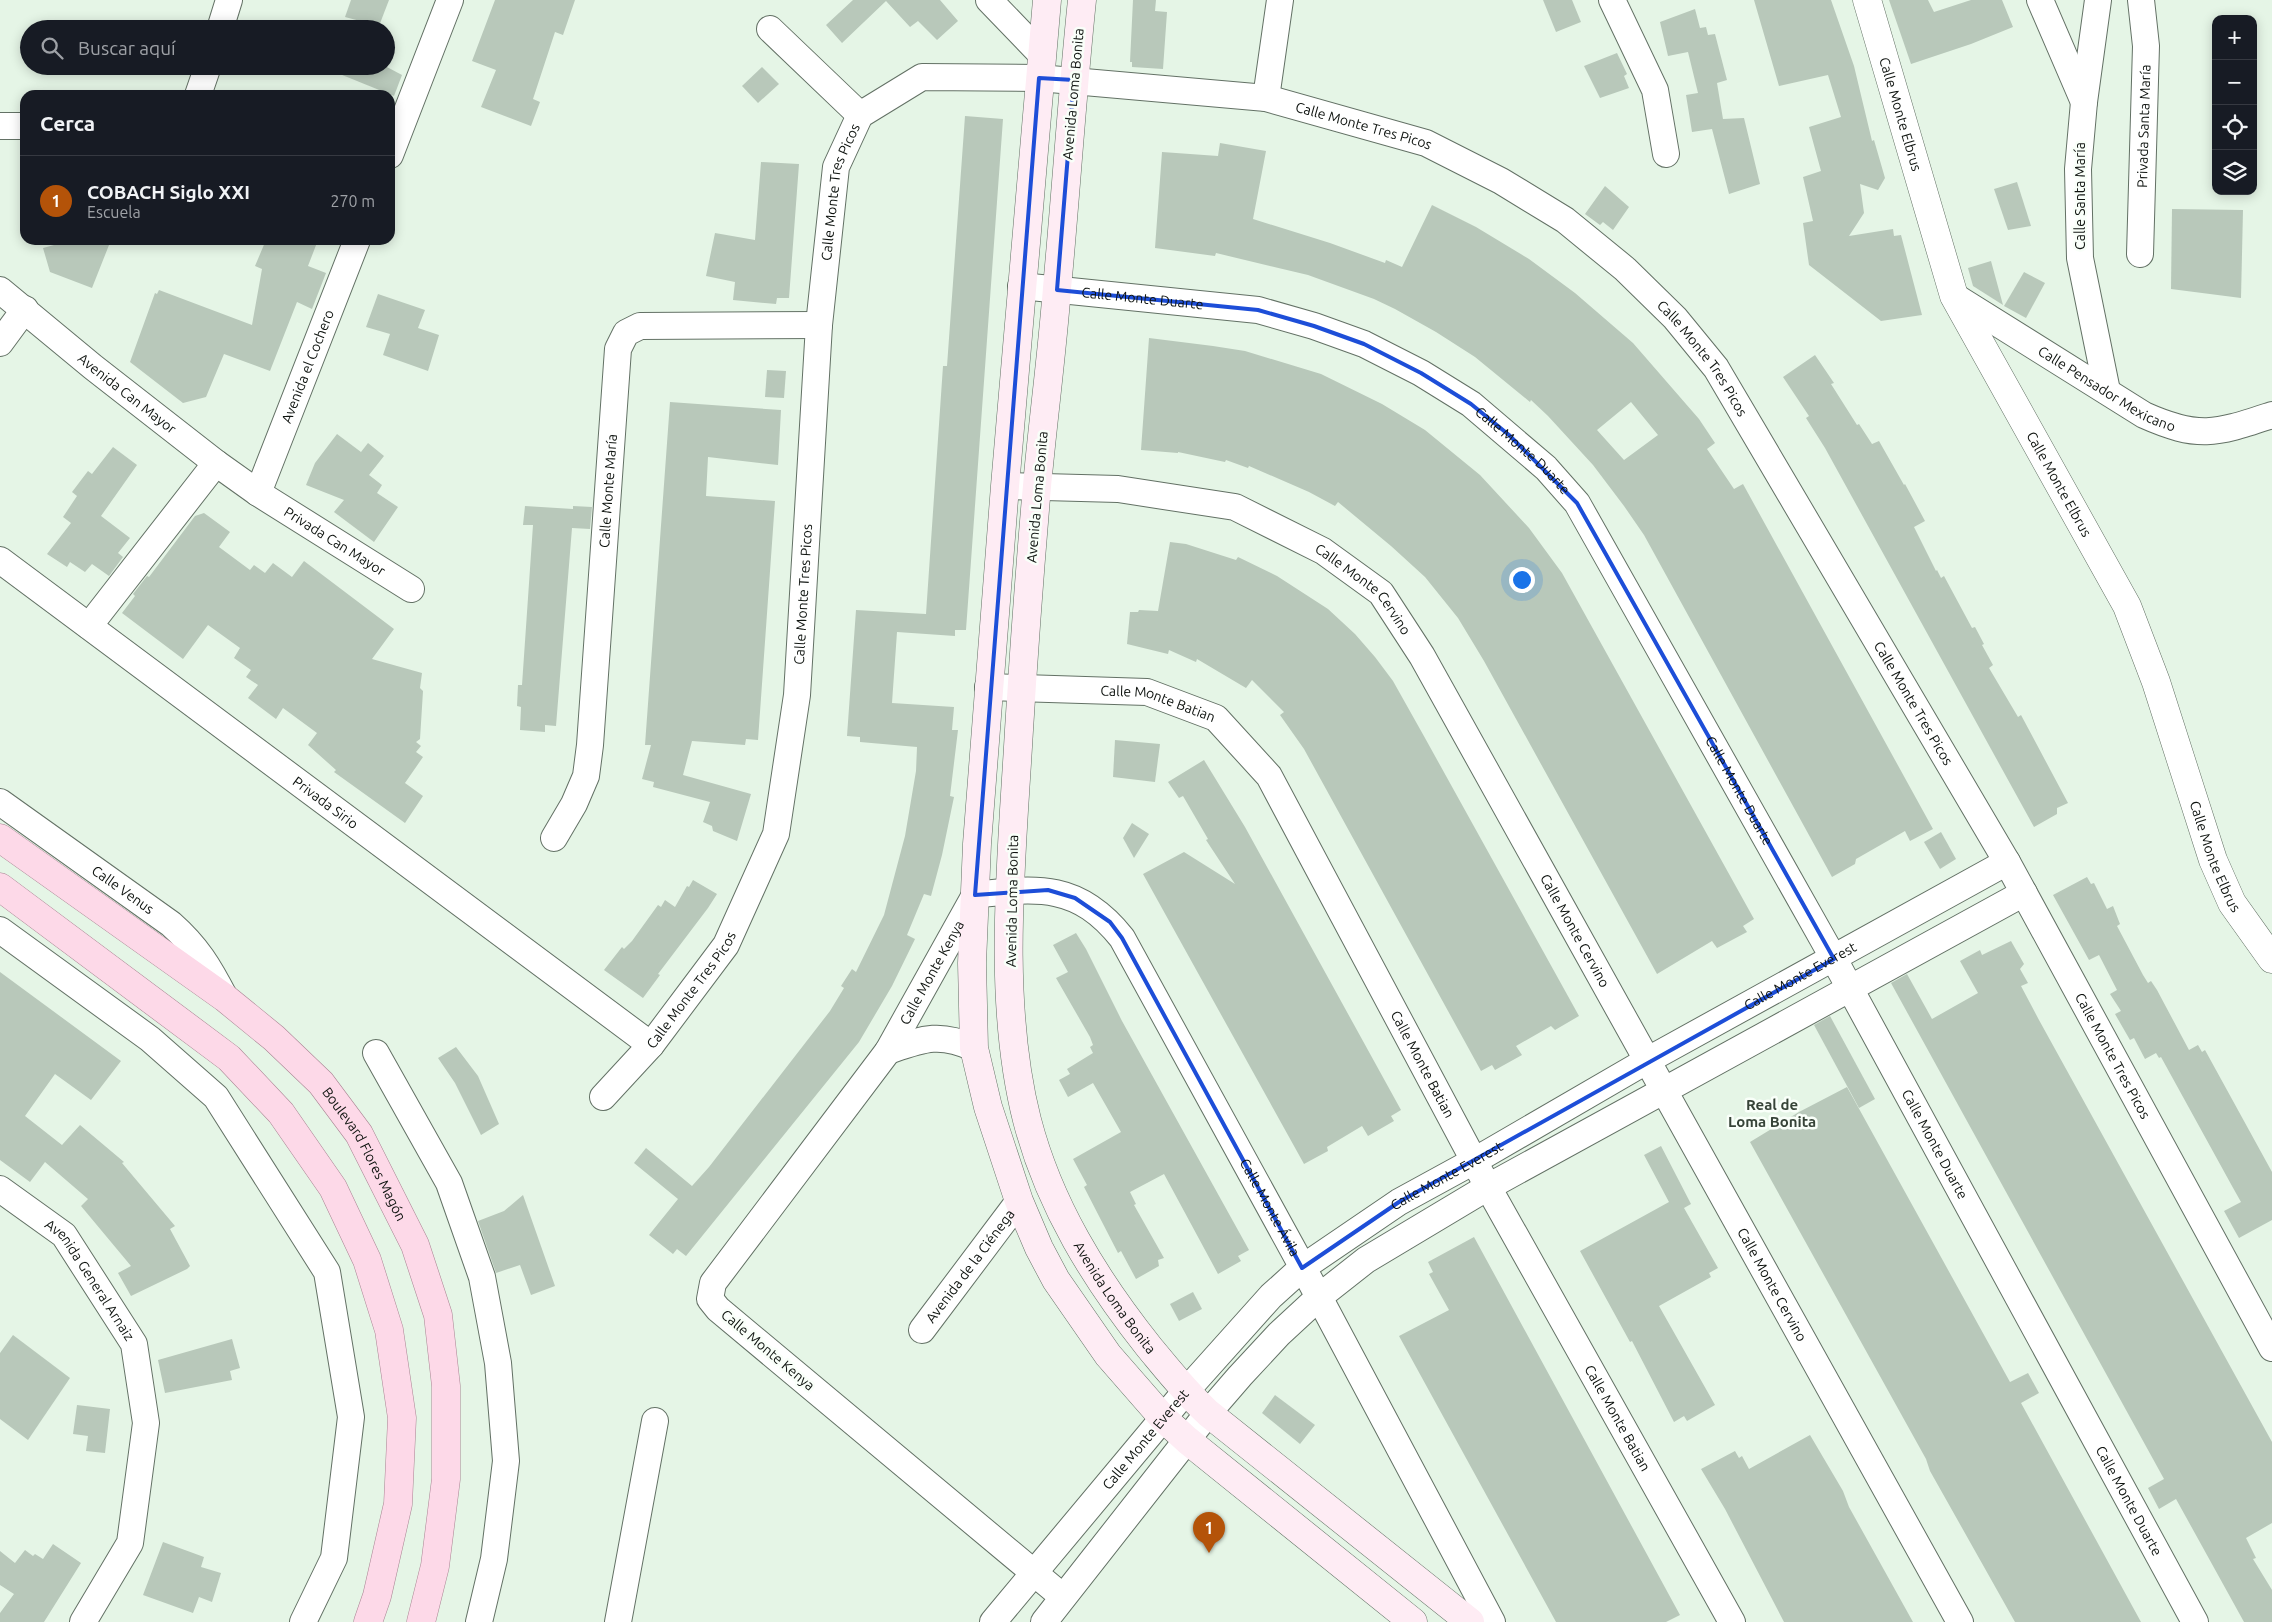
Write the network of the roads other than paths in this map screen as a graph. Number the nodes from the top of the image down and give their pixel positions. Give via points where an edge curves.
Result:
1 (230, 0) edge
2 (450, 0) edge
3 (989, 0) edge
4 (1047, 0) edge
5 (1082, 0) edge
6 (1280, 0) edge
7 (1612, 0) edge
8 (1867, 0) edge
9 (2040, 0) edge
10 (2098, 0) edge
11 (2141, 0) edge
12 (223, 20) edge
13 (770, 29) dead end
14 (1040, 66) junction
15 (205, 75) edge
16 (1074, 80) junction
17 (200, 90) edge
18 (1266, 98) junction
19 (2084, 102) junction
20 (860, 115) junction
21 (0, 126) edge
22 (20, 126) edge
23 (395, 142) edge
24 (1666, 154) dead end
25 (355, 245) edge
26 (2140, 254) dead end
27 (1021, 286) junction
28 (0, 290) edge
29 (1057, 290) junction
30 (1954, 296) junction
31 (25, 309) junction
32 (819, 325) junction
33 (0, 343) edge
34 (2107, 391) junction
35 (2272, 415) edge
36 (216, 463) junction
37 (1004, 486) junction
38 (1037, 486) junction
39 (258, 493) junction
40 (0, 560) edge
41 (411, 588) dead end
42 (89, 626) junction
43 (988, 687) junction
44 (1022, 689) junction
45 (0, 802) edge
46 (0, 838) edge
47 (554, 838) dead end
48 (2007, 862) junction
49 (0, 886) edge
50 (1010, 891) junction
51 (2024, 893) junction
52 (975, 895) junction
53 (0, 930) edge
54 (1834, 959) junction
55 (2272, 959) edge
56 (1850, 989) junction
57 (225, 998) junction
58 (651, 1045) junction
59 (974, 1048) junction
60 (888, 1051) junction
61 (376, 1053) dead end
62 (1648, 1060) junction
63 (1664, 1090) junction
64 (603, 1097) dead end
65 (1474, 1161) junction
66 (1488, 1186) junction
67 (0, 1189) edge
68 (1019, 1201) junction
69 (1302, 1268) junction
70 (1319, 1297) junction
71 (922, 1330) dead end
72 (2272, 1348) edge
73 (1185, 1392) junction
74 (1208, 1413) junction
75 (1163, 1418) junction
76 (655, 1421) dead end
77 (1187, 1440) junction
78 (1034, 1571) junction
79 (1063, 1598) junction
80 (83, 1622) edge
81 (303, 1622) edge
82 (368, 1622) edge
83 (420, 1622) edge
84 (479, 1622) edge
85 (618, 1622) edge
86 (993, 1622) edge
87 (1044, 1622) edge
88 (1413, 1622) edge
89 (1470, 1622) edge
90 (1492, 1622) edge
91 (1732, 1622) edge
92 (1960, 1622) edge
93 (2195, 1622) edge

1 - 12 street
2 - 23 street
3 - 14 street
4 - 14 main road
5 - 16 main road, Avenida Loma Bonita
6 - 18 street
7 - 24 street via 1655,90
8 - 30 street, Calle Monte Elbrus
9 - 19 street
10 - 19 street, Calle Santa María
11 - 26 street, Privada Santa María via 2146,46
13 - 20 street
14 - 16 street, Calle Monte Tres Picos
14 - 20 street, Calle Monte Tres Picos via 922,77
14 - 27 main road
15 - 17 street
16 - 18 street, Calle Monte Tres Picos
16 - 29 main road, Avenida Loma Bonita
18 - 48 street, Calle Monte Tres Picos via 1426,143 1500,181 1565,220 1625,269 1675,318 1716,368
19 - 34 street, Calle Santa María via 2078,170 2080,258
20 - 32 street, Calle Monte Tres Picos via 836,167
21 - 22 street
25 - 39 street, Avenida el Cochero
27 - 29 street, Calle Monte Duarte
27 - 37 main road
28 - 31 street, Avenida Can Mayor
29 - 38 main road, Avenida Loma Bonita
29 - 54 street, Calle Monte Duarte via 1258,310 1314,326 1364,344 1421,373 1471,404 1509,435 1577,502
30 - 34 street, Calle Pensador Mexicano
30 - 55 street, Calle Monte Elbrus via 2127,606 2156,682 2213,860 2232,903
31 - 33 street
31 - 36 street, Avenida Can Mayor via 92,367
32 - 47 street, Calle Monte María via 640,326 626,333 618,349 590,745 583,783
32 - 58 street, Calle Monte Tres Picos via 797,695 776,834 726,946
34 - 35 street, Calle Pensador Mexicano via 2144,416 2169,426 2202,433 2228,429
36 - 39 street, Avenida Can Mayor
36 - 42 street
37 - 38 street, Calle Monte Cervino
37 - 43 main road
38 - 44 main road, Avenida Loma Bonita
38 - 62 street, Calle Monte Cervino via 1118,489 1235,507 1323,551 1381,593 1422,656
39 - 41 street, Privada Can Mayor
40 - 42 street, Privada Sirio
42 - 58 street, Privada Sirio
43 - 44 street, Calle Monte Batian
43 - 52 main road
44 - 50 main road, Avenida Loma Bonita
44 - 65 street, Calle Monte Batian via 1147,692 1216,718 1269,776
45 - 57 street, Calle Venus via 171,924 206,960
46 - 57 main road, Boulevard Flores Magón
48 - 51 street, Calle Monte Tres Picos
48 - 54 street, Calle Monte Everest
49 - 82 main road via 229,1058 281,1113 333,1188 367,1260 390,1330 402,1418 398,1504 378,1596
50 - 52 street, Calle Monte Ávila
50 - 69 street, Calle Monte Ávila via 1048,890 1075,898 1110,922 1122,938
50 - 73 main road, Avenida Loma Bonita via 1010,999 1014,1054 1028,1122 1050,1188 1066,1224 1121,1312
51 - 56 street
51 - 72 street, Calle Monte Tres Picos
52 - 59 main road via 972,963
52 - 60 street, Calle Monte Kenya
53 - 81 street via 150,1039 216,1096 327,1272 352,1417 334,1558
54 - 56 street, Calle Monte Duarte
54 - 62 street, Calle Monte Everest
56 - 63 street
56 - 93 street, Calle Monte Duarte
57 - 83 main road, Boulevard Flores Magón via 274,1038 320,1083 360,1134 415,1245 438,1315 446,1386 446,1479 435,1566
58 - 64 street, Calle Monte Tres Picos
59 - 60 street, Calle Monte Kenya via 938,1037
59 - 68 main road via 988,1108
60 - 78 street, Calle Monte Kenya via 713,1283 710,1299 718,1309
61 - 84 street via 449,1183 482,1277 498,1363 506,1461 494,1559
62 - 63 street, Calle Monte Cervino
62 - 65 street, Calle Monte Everest
63 - 66 street
63 - 92 street, Calle Monte Cervino
65 - 66 street, Calle Monte Batian
65 - 69 street, Calle Monte Everest via 1399,1202
66 - 70 street via 1366,1260
66 - 91 street, Calle Monte Batian
67 - 80 street, Avenida General Arnaiz via 64,1235 134,1344 146,1423 130,1543
68 - 71 street, Avenida de la Ciénega
68 - 75 main road via 1039,1248 1078,1313
69 - 70 street, Calle Monte Ávila
69 - 73 street, Calle Monte Everest via 1270,1296
70 - 74 street via 1279,1334
70 - 90 street, Calle Monte Ávila
73 - 74 main road, Avenida Loma Bonita
73 - 75 street, Calle Monte Everest
74 - 77 street
74 - 89 main road, Avenida Loma Bonita
75 - 77 main road
75 - 78 street, Calle Monte Everest
76 - 85 street
77 - 79 street
77 - 88 main road
78 - 79 street, Calle Monte Kenya
78 - 86 street, Calle Monte Everest
79 - 87 street

